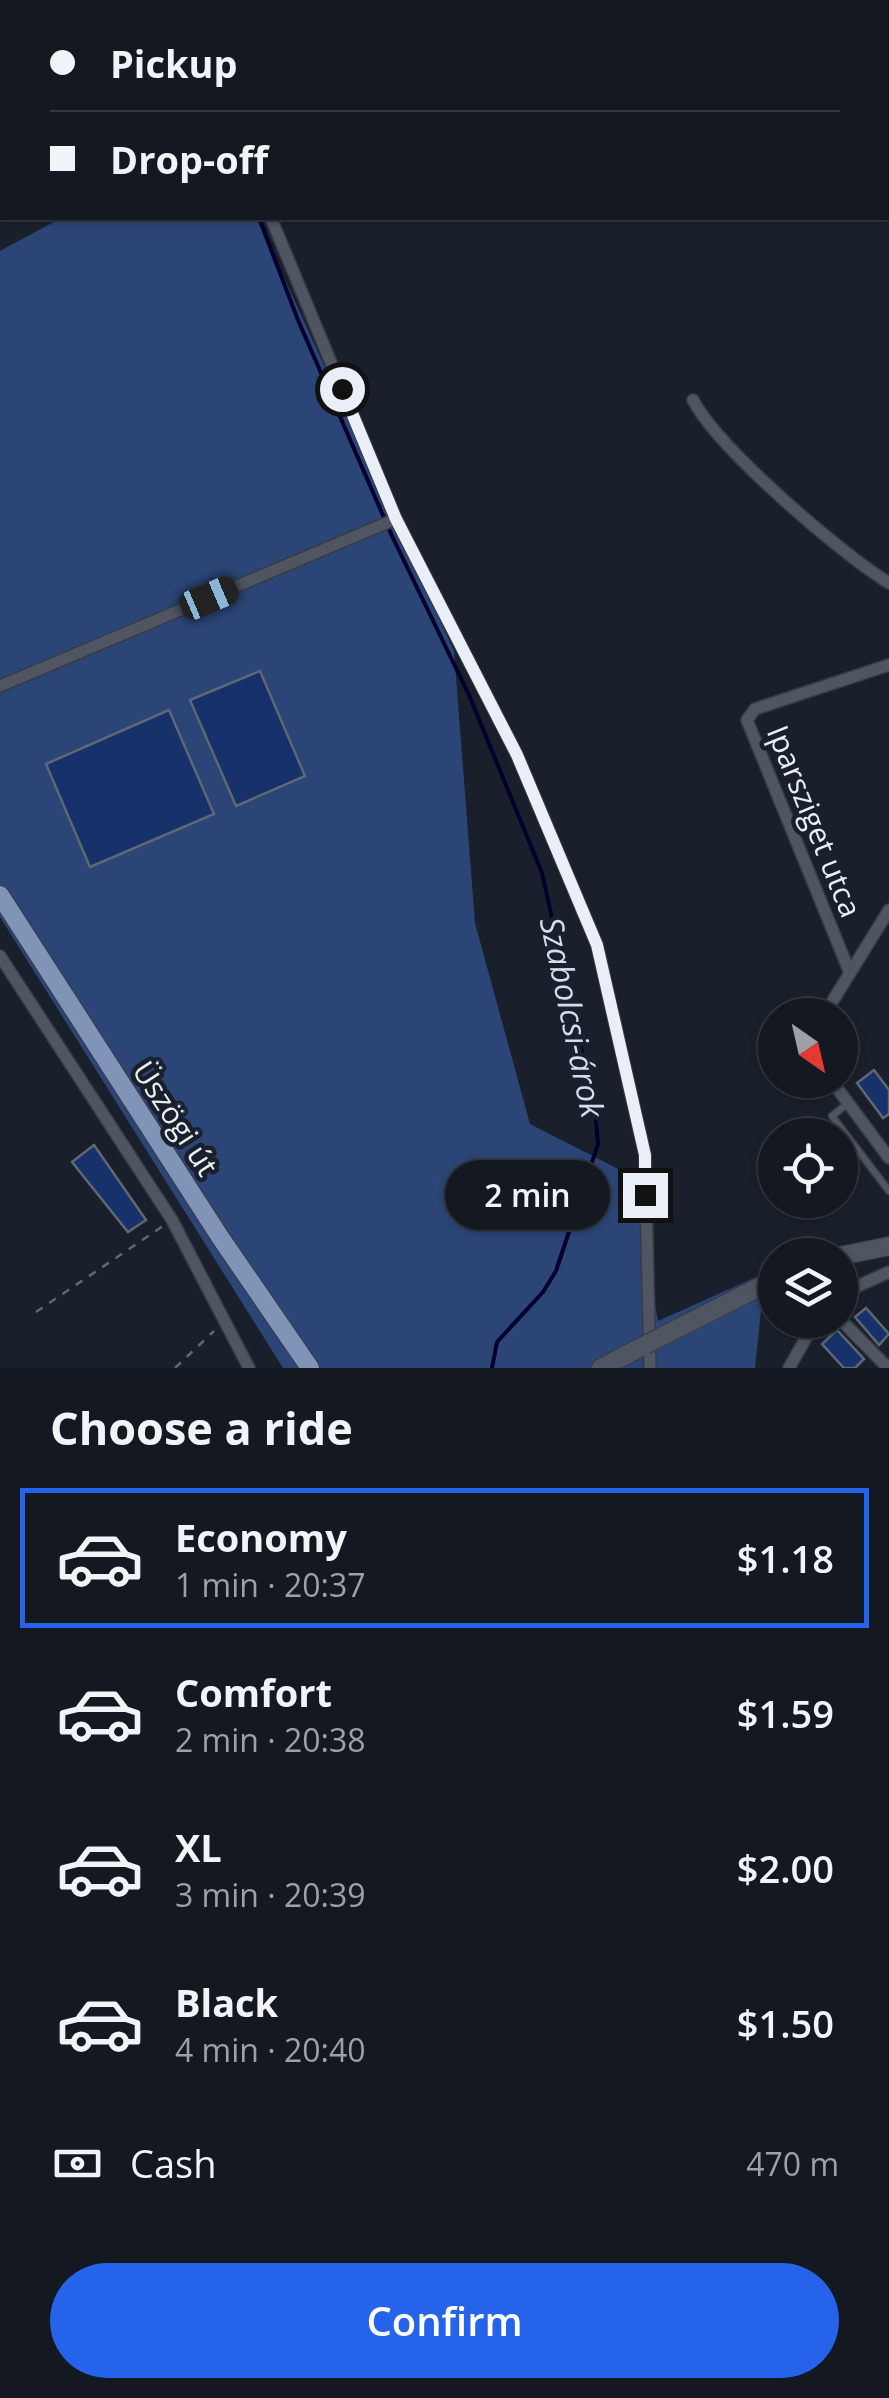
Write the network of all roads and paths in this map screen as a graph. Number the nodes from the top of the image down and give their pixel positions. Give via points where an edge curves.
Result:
1 (272, 220) edge
2 (693, 400) dead end
3 (390, 521) junction
4 (889, 583) edge
5 (889, 665) edge
6 (0, 686) edge
7 (0, 896) edge
8 (889, 910) edge
9 (0, 956) edge
10 (850, 973) junction
11 (835, 998) edge
12 (844, 1098) edge
13 (848, 1103) junction
14 (889, 1158) edge
15 (889, 1191) edge
16 (172, 1220) junction
17 (889, 1246) edge
18 (858, 1252) edge
19 (889, 1272) edge
20 (858, 1286) edge
21 (758, 1288) edge
22 (36, 1312) dead end
23 (225, 1321) junction
24 (858, 1337) edge
25 (806, 1338) edge
26 (175, 1368) edge
27 (249, 1368) edge
28 (310, 1368) edge
29 (601, 1368) edge
30 (650, 1368) edge
31 (789, 1368) edge
32 (888, 1368) edge

1 - 3 street
2 - 4 street via 704,421 738,453
3 - 6 street
3 - 30 street via 517,755 597,945 645,1155
5 - 10 street, Iparsziget utca via 756,709 747,720
7 - 28 main road, Üszögi út
8 - 10 street, Iparsziget utca
9 - 16 street
10 - 11 street, Iparsziget utca
12 - 13 street
13 - 14 street
13 - 15 lane via 832,1116
16 - 22 path
16 - 23 street
17 - 18 main road
19 - 20 street
21 - 29 main road, bridge
23 - 26 path
23 - 27 street
24 - 32 street
25 - 31 street

